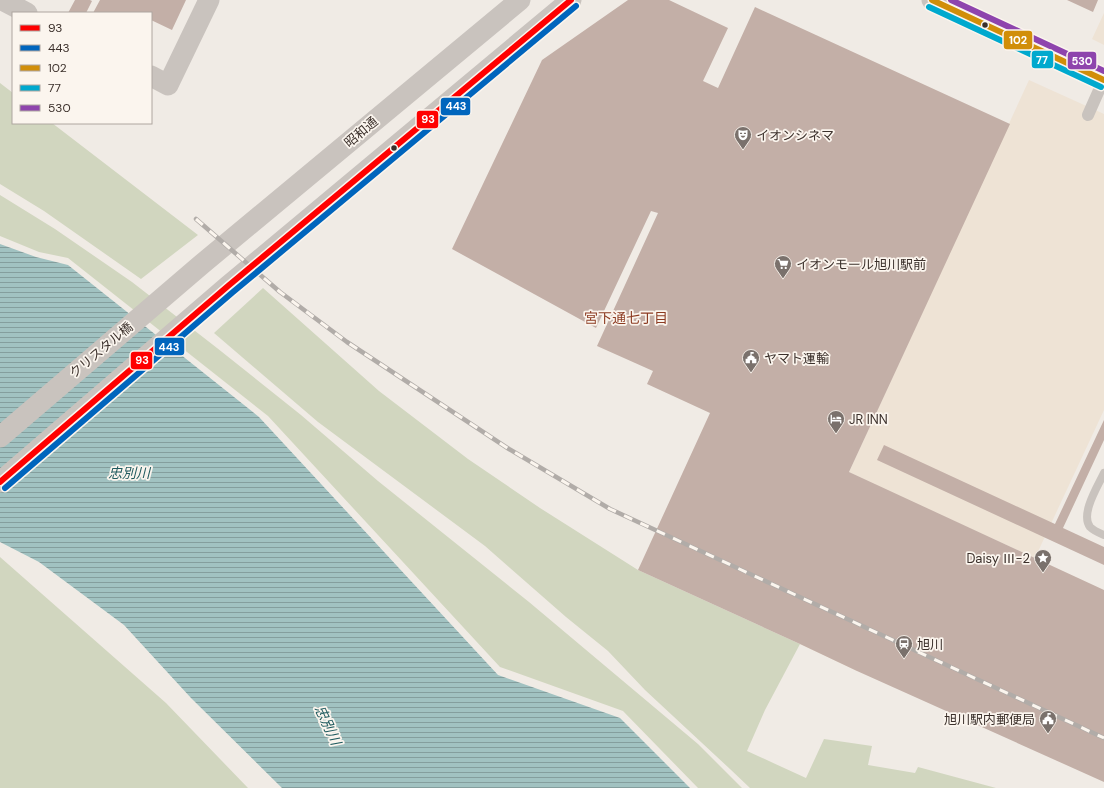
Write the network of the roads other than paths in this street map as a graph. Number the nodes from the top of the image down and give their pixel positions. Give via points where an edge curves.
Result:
1 (2, 0) edge
2 (208, 0) edge
3 (520, 0) edge
4 (571, 0) edge
5 (932, 0) edge
6 (25, 12) edge
7 (152, 77) edge
8 (1104, 80) edge
9 (1088, 115) dead end
10 (202, 264) joint
11 (0, 437) edge
12 (1104, 472) edge
13 (0, 482) edge
14 (1104, 535) edge

1 - 6 street
2 - 7 street via 168,85
3 - 10 street, 昭和通
4 - 13 street via 228,286
5 - 8 street
8 - 9 street
10 - 11 street, クリスタル橋
12 - 14 lane via 1089,506 1087,518 1093,530

